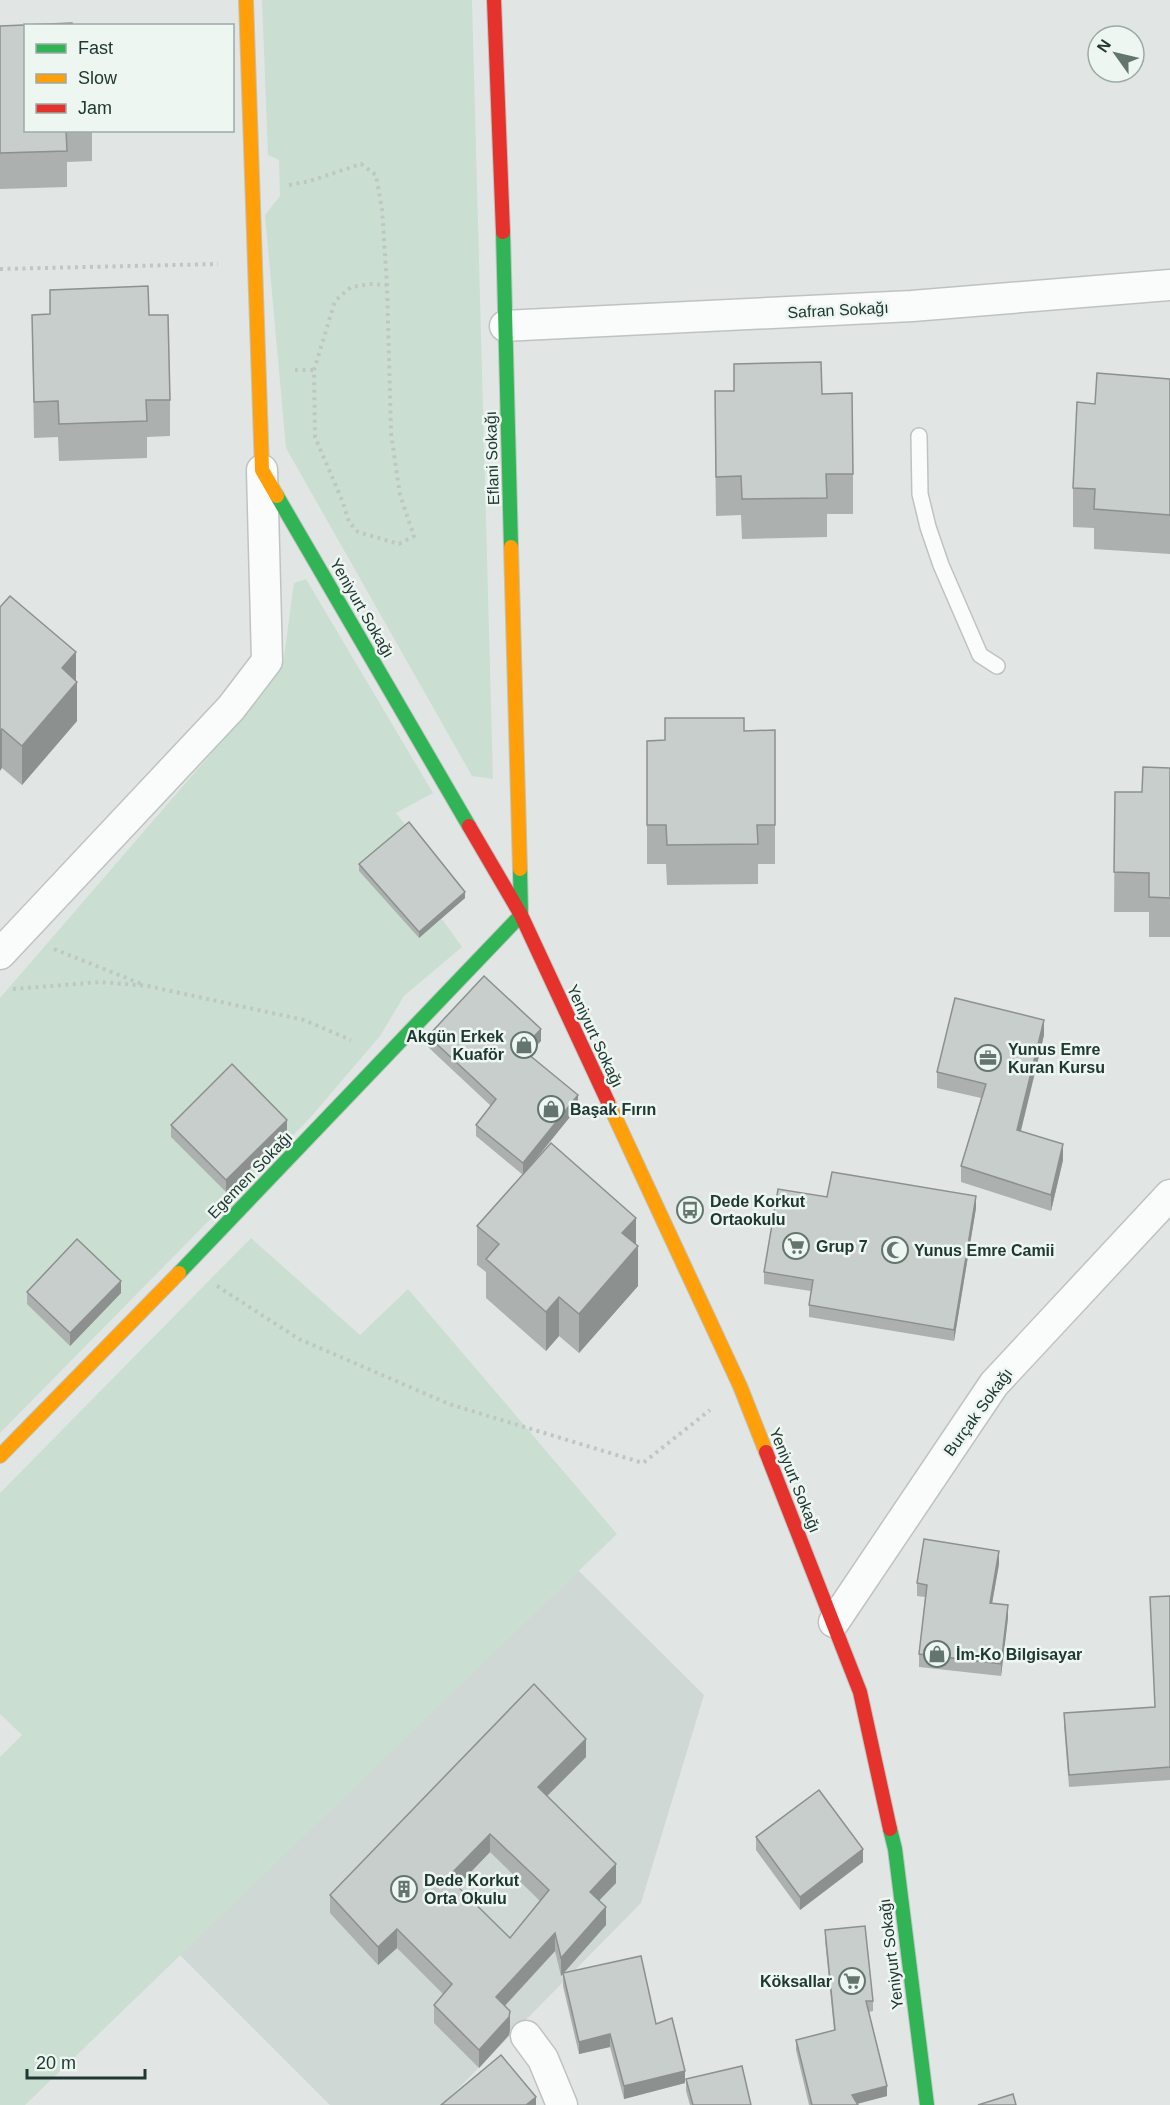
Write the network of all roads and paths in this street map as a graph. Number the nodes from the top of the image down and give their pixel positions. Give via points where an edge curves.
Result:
1 (246, 0) edge
2 (494, 0) edge
3 (253, 192) junction
4 (255, 265) junction
5 (0, 269) edge
6 (387, 285) junction
7 (1170, 285) edge
8 (505, 326) junction
9 (919, 436) dead end
10 (262, 470) junction
11 (997, 666) dead end
12 (521, 915) junction
13 (20, 932) junction
14 (0, 954) edge
15 (148, 986) junction
16 (11, 989) dead end
17 (387, 1056) junction
18 (1170, 1195) edge
19 (186, 1266) junction
20 (740, 1386) junction
21 (0, 1456) edge
22 (834, 1622) junction
23 (526, 2036) dead end
24 (562, 2105) edge
25 (927, 2105) edge

1 - 3 street, Yeniyurt Sokağı
2 - 8 street, Eflani Sokağı
3 - 4 street, Yeniyurt Sokağı
3 - 6 path via 310,181 361,164 376,175
4 - 5 path
4 - 10 street, Yeniyurt Sokağı
6 - 6 path via 351,286 335,301 314,370 315,437 348,522 358,532 399,544 414,536 400,495 391,433
7 - 8 street, Safran Sokağı via 912,306
8 - 12 street, Eflani Sokağı
9 - 11 lane via 920,494 928,527 980,655
10 - 12 street, Yeniyurt Sokağı
10 - 13 street via 267,661 231,708
12 - 17 street, Egemen Sokağı
12 - 20 street, Yeniyurt Sokağı
13 - 14 street
13 - 15 path via 35,942
15 - 16 path via 101,982
15 - 17 path via 304,1020
17 - 19 street, Egemen Sokağı
18 - 22 street, Burçak Sokağı via 994,1384
19 - 20 path via 299,1339 438,1400 643,1463
19 - 21 street, Egemen Sokağı
20 - 22 street, Yeniyurt Sokağı
22 - 25 street, Yeniyurt Sokağı via 860,1692 895,1850
23 - 24 street via 543,2059

